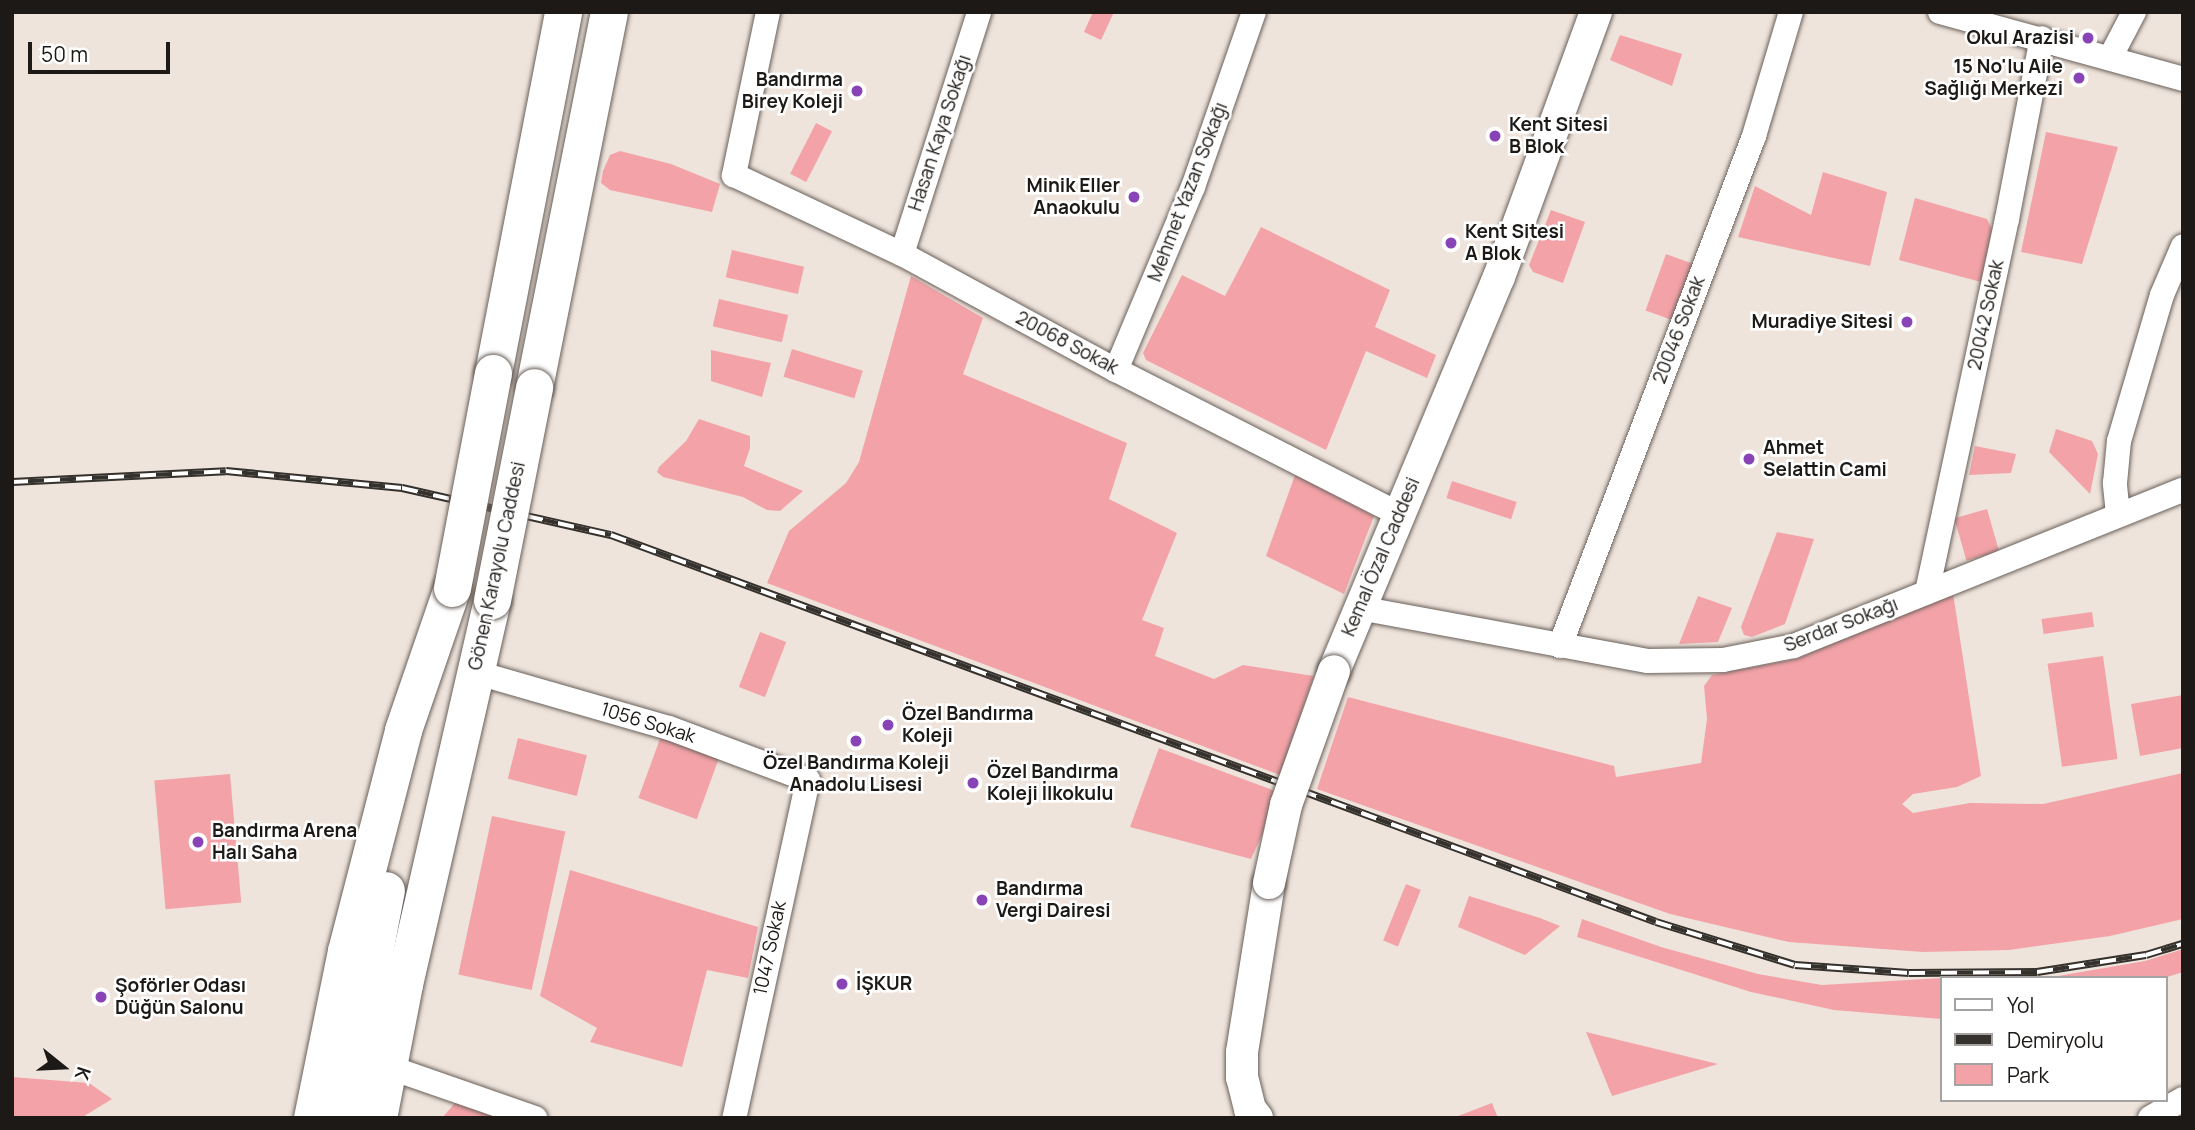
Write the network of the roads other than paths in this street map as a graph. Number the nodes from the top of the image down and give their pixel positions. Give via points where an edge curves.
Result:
1 (563, 12) edge
2 (609, 12) edge
3 (768, 12) edge
4 (979, 12) edge
5 (1254, 12) edge
6 (1596, 12) edge
7 (1791, 12) edge
8 (1940, 12) edge
9 (2134, 12) edge
10 (1993, 18) edge
11 (2042, 38) junction
12 (2111, 56) junction
13 (2183, 79) edge
14 (2183, 246) edge
15 (902, 254) junction
16 (1116, 370) junction
17 (2183, 490) edge
18 (1399, 514) junction
19 (2118, 514) junction
20 (452, 588) junction
21 (1927, 592) junction
22 (492, 600) junction
23 (1359, 608) junction
24 (1560, 646) junction
25 (485, 675) junction
26 (808, 780) joint
27 (404, 1072) junction
28 (2183, 1099) edge
29 (1247, 1115) edge
30 (312, 1118) edge
31 (342, 1118) edge
32 (378, 1118) edge
33 (393, 1118) edge
34 (535, 1118) edge
35 (734, 1118) edge
36 (2150, 1118) edge

1 - 20 highway, Gönen Karayolu Caddesi, bridge
2 - 22 highway, Gönen Karayolu Caddesi, bridge
3 - 15 street, 20068 Sokak via 734,175
4 - 15 street, Hasan Kaya Sokağı
5 - 16 street, Mehmet Yazan Sokağı via 1193,187
6 - 18 main road, Kemal Özal Caddesi via 1499,277
7 - 24 street, 20046 Sokak via 1754,136
8 - 10 street
9 - 12 street
10 - 11 street
11 - 12 street
11 - 21 street, 20042 Sokak
12 - 13 street
14 - 19 street via 2162,295 2119,441
15 - 16 street, 20068 Sokak
16 - 18 street, 20068 Sokak
17 - 19 street, Serdar Sokağı
18 - 23 main road, Kemal Özal Caddesi
19 - 21 street, Serdar Sokağı
20 - 30 highway via 403,730 343,964
20 - 31 highway, Gönen Karayolu Caddesi via 369,970
21 - 24 street, Serdar Sokağı via 1794,646 1723,660 1648,661
22 - 25 main road
22 - 32 highway, Gönen Karayolu Caddesi
23 - 24 street, Serdar Sokağı
23 - 29 main road, Kemal Özal Caddesi, bridge via 1286,805 1242,1052
25 - 26 street, 1056 Sokak via 669,728
25 - 27 main road via 476,739
26 - 35 street, 1047 Sokak
27 - 33 main road
27 - 34 street
28 - 36 street

